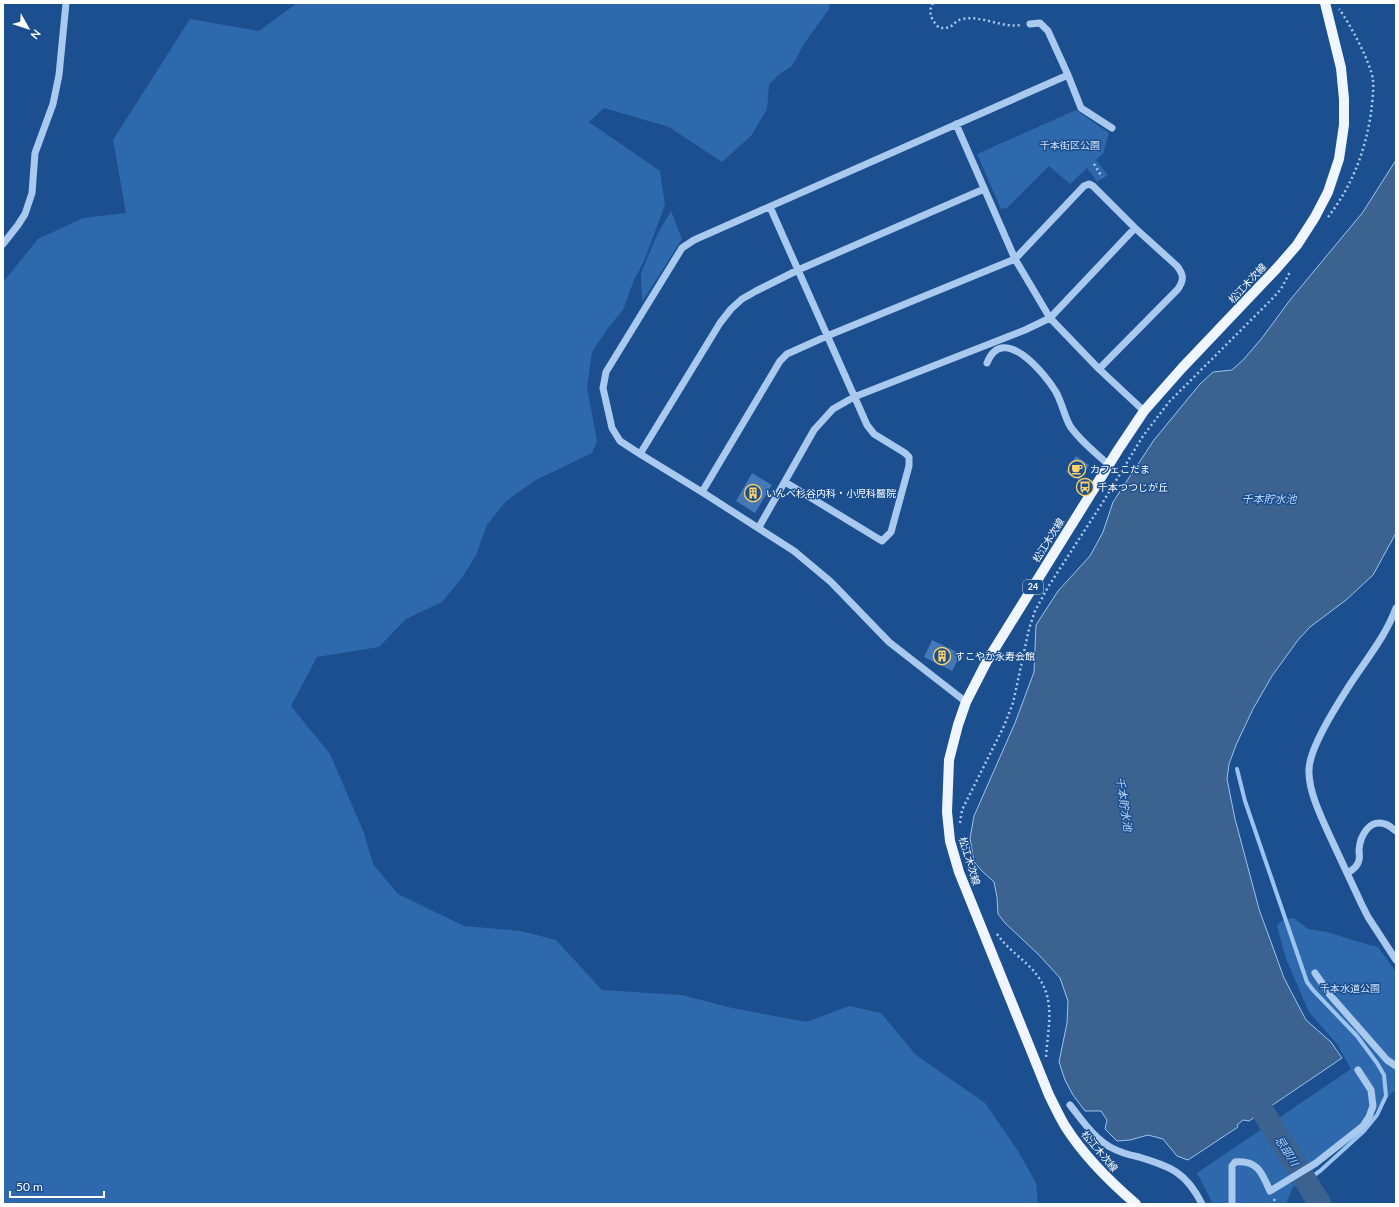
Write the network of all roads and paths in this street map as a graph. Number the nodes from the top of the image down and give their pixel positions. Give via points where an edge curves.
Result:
1 (66, 3) edge
2 (933, 3) edge
3 (1326, 5) edge
4 (1030, 24) joint
5 (1068, 75) junction
6 (956, 124) junction
7 (1112, 128) dead end
8 (1094, 164) dead end
9 (1102, 177) dead end
10 (984, 189) junction
11 (770, 207) junction
12 (1325, 222) dead end
13 (1135, 228) junction
14 (3, 244) edge
15 (1015, 259) junction
16 (1293, 267) dead end
17 (798, 270) junction
18 (1050, 318) junction
19 (827, 336) junction
20 (987, 364) dead end
21 (1099, 369) junction
22 (854, 397) junction
23 (1144, 411) junction
24 (640, 454) junction
25 (1109, 465) junction
26 (785, 482) junction
27 (702, 492) junction
28 (759, 527) junction
29 (1396, 608) edge
30 (966, 702) junction
31 (960, 824) dead end
32 (1396, 830) edge
33 (1347, 873) junction
34 (994, 930) dead end
35 (1396, 960) edge
36 (1315, 973) dead end
37 (1046, 1060) dead end
38 (1396, 1066) edge
39 (1358, 1070) dead end
40 (1070, 1106) dead end
41 (1136, 1204) edge
42 (1202, 1204) edge
43 (1232, 1204) edge

1 - 14 street via 59,75 53,104 35,153 32,193 25,214
2 - 4 path via 930,10 931,18 939,28 952,27 961,20 973,18 1012,26
3 - 12 path via 1338,7 1365,55 1373,80 1373,100 1365,145 1357,168
3 - 23 main road, 松江木次線 / 24 via 1342,68 1344,99 1344,125 1339,159 1328,192 1297,245
4 - 5 street via 1040,22 1048,31
5 - 6 street
5 - 7 street via 1081,108
6 - 10 street
6 - 11 street
8 - 9 path
10 - 15 street
10 - 17 street
11 - 17 street
11 - 24 street via 694,240 682,248 606,372 603,388 612,428 620,441
13 - 15 street via 1089,184 1084,186
13 - 18 street
13 - 21 street via 1177,266 1183,277 1182,282
15 - 18 street
15 - 19 street
16 - 31 path via 1271,300 1169,402 1143,436 1048,587 1029,629 1013,703 962,810
17 - 19 street
17 - 24 street via 742,299 720,322
18 - 21 street
18 - 22 street
19 - 22 street
19 - 27 street via 787,354 780,361
20 - 25 street via 995,352 1004,348 1010,348 1032,363 1041,371 1055,392 1070,426
21 - 23 street
22 - 26 street via 833,409 822,420
22 - 26 street via 874,434 909,458 892,532 882,541
23 - 25 main road, 松江木次線 / 24
24 - 27 street
25 - 30 main road, 松江木次線 / 24 via 987,661
26 - 28 street
27 - 28 street
28 - 30 street via 826,577 888,642
29 - 33 street via 1320,736 1308,769 1320,814
30 - 41 main road, 松江木次線 / 24 via 949,760 948,782 947,812 950,841 959,872 1049,1095 1085,1154 1108,1180
32 - 33 street via 1386,824 1369,826 1360,841 1359,860 1354,870
33 - 35 street via 1368,918
34 - 37 path via 1006,946 1040,979 1045,988 1050,1006
36 - 38 street via 1330,995 1387,1060
39 - 43 street via 1371,1090 1373,1106 1363,1126 1316,1163 1270,1191 1255,1166 1245,1161 1235,1162 1232,1166
40 - 42 street via 1094,1134 1111,1147 1178,1172 1190,1183

